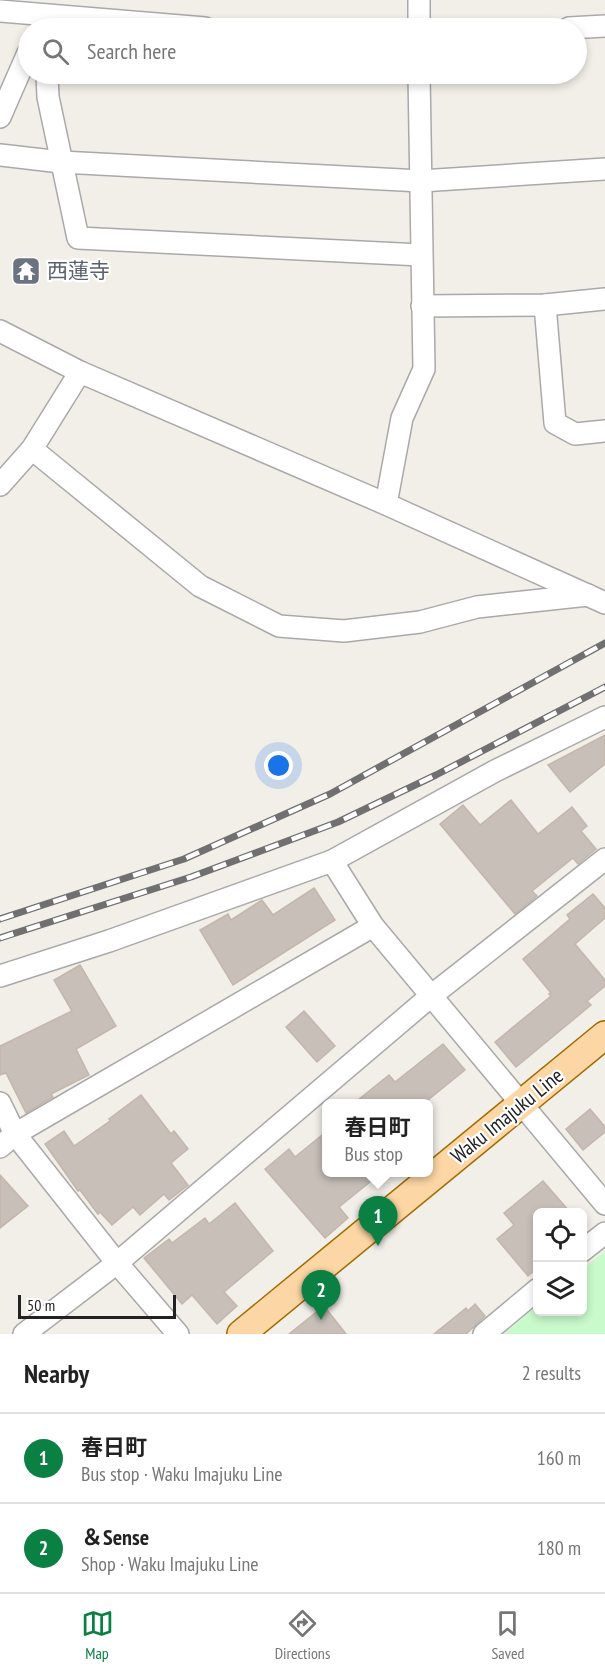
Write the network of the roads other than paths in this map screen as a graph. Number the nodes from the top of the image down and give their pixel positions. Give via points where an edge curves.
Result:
1 (419, 0) edge
2 (0, 12) edge
3 (44, 18) edge
4 (419, 18) edge
5 (605, 26) edge
6 (587, 27) edge
7 (18, 76) edge
8 (47, 84) edge
9 (419, 84) edge
10 (0, 117) edge
11 (0, 155) edge
12 (61, 162) junction
13 (605, 169) edge
14 (421, 181) junction
15 (421, 255) junction
16 (605, 299) edge
17 (545, 305) junction
18 (422, 306) junction
19 (0, 331) edge
20 (80, 372) junction
21 (605, 430) edge
22 (32, 449) junction
23 (0, 485) edge
24 (386, 504) junction
25 (597, 599) edge
26 (605, 717) edge
27 (605, 859) edge
28 (332, 861) junction
29 (373, 926) junction
30 (0, 976) edge
31 (431, 996) junction
32 (605, 1035) edge
33 (0, 1103) edge
34 (522, 1104) junction
35 (8, 1140) edge
36 (433, 1177) edge
37 (433, 1177) edge
38 (605, 1204) edge
39 (605, 1233) edge
40 (587, 1247) edge
41 (117, 1263) junction
42 (533, 1292) edge
43 (24, 1334) edge
44 (178, 1334) edge
45 (241, 1334) edge
46 (484, 1334) edge

1 - 4 street
2 - 3 street
5 - 6 street
7 - 10 street
8 - 12 street
9 - 14 street
11 - 12 street
12 - 14 street
12 - 15 street via 78,238
13 - 14 street
14 - 15 street
15 - 18 street
16 - 17 street
17 - 18 street
17 - 21 street via 555,423 575,434
18 - 24 street via 423,369 402,418
19 - 20 street
20 - 22 street
20 - 24 street
22 - 23 street
22 - 25 street via 200,586 279,626 344,631 420,622 477,607
24 - 25 street
26 - 28 street via 495,771
27 - 31 street
28 - 29 street
28 - 30 street
29 - 31 street
29 - 35 street
31 - 34 street
31 - 41 street
32 - 34 main road, Waku Imajuku Line
33 - 35 street
34 - 37 main road, Waku Imajuku Line
34 - 38 street
35 - 41 street
36 - 45 main road, Waku Imajuku Line
39 - 40 street
41 - 43 street
41 - 44 street
42 - 46 street

